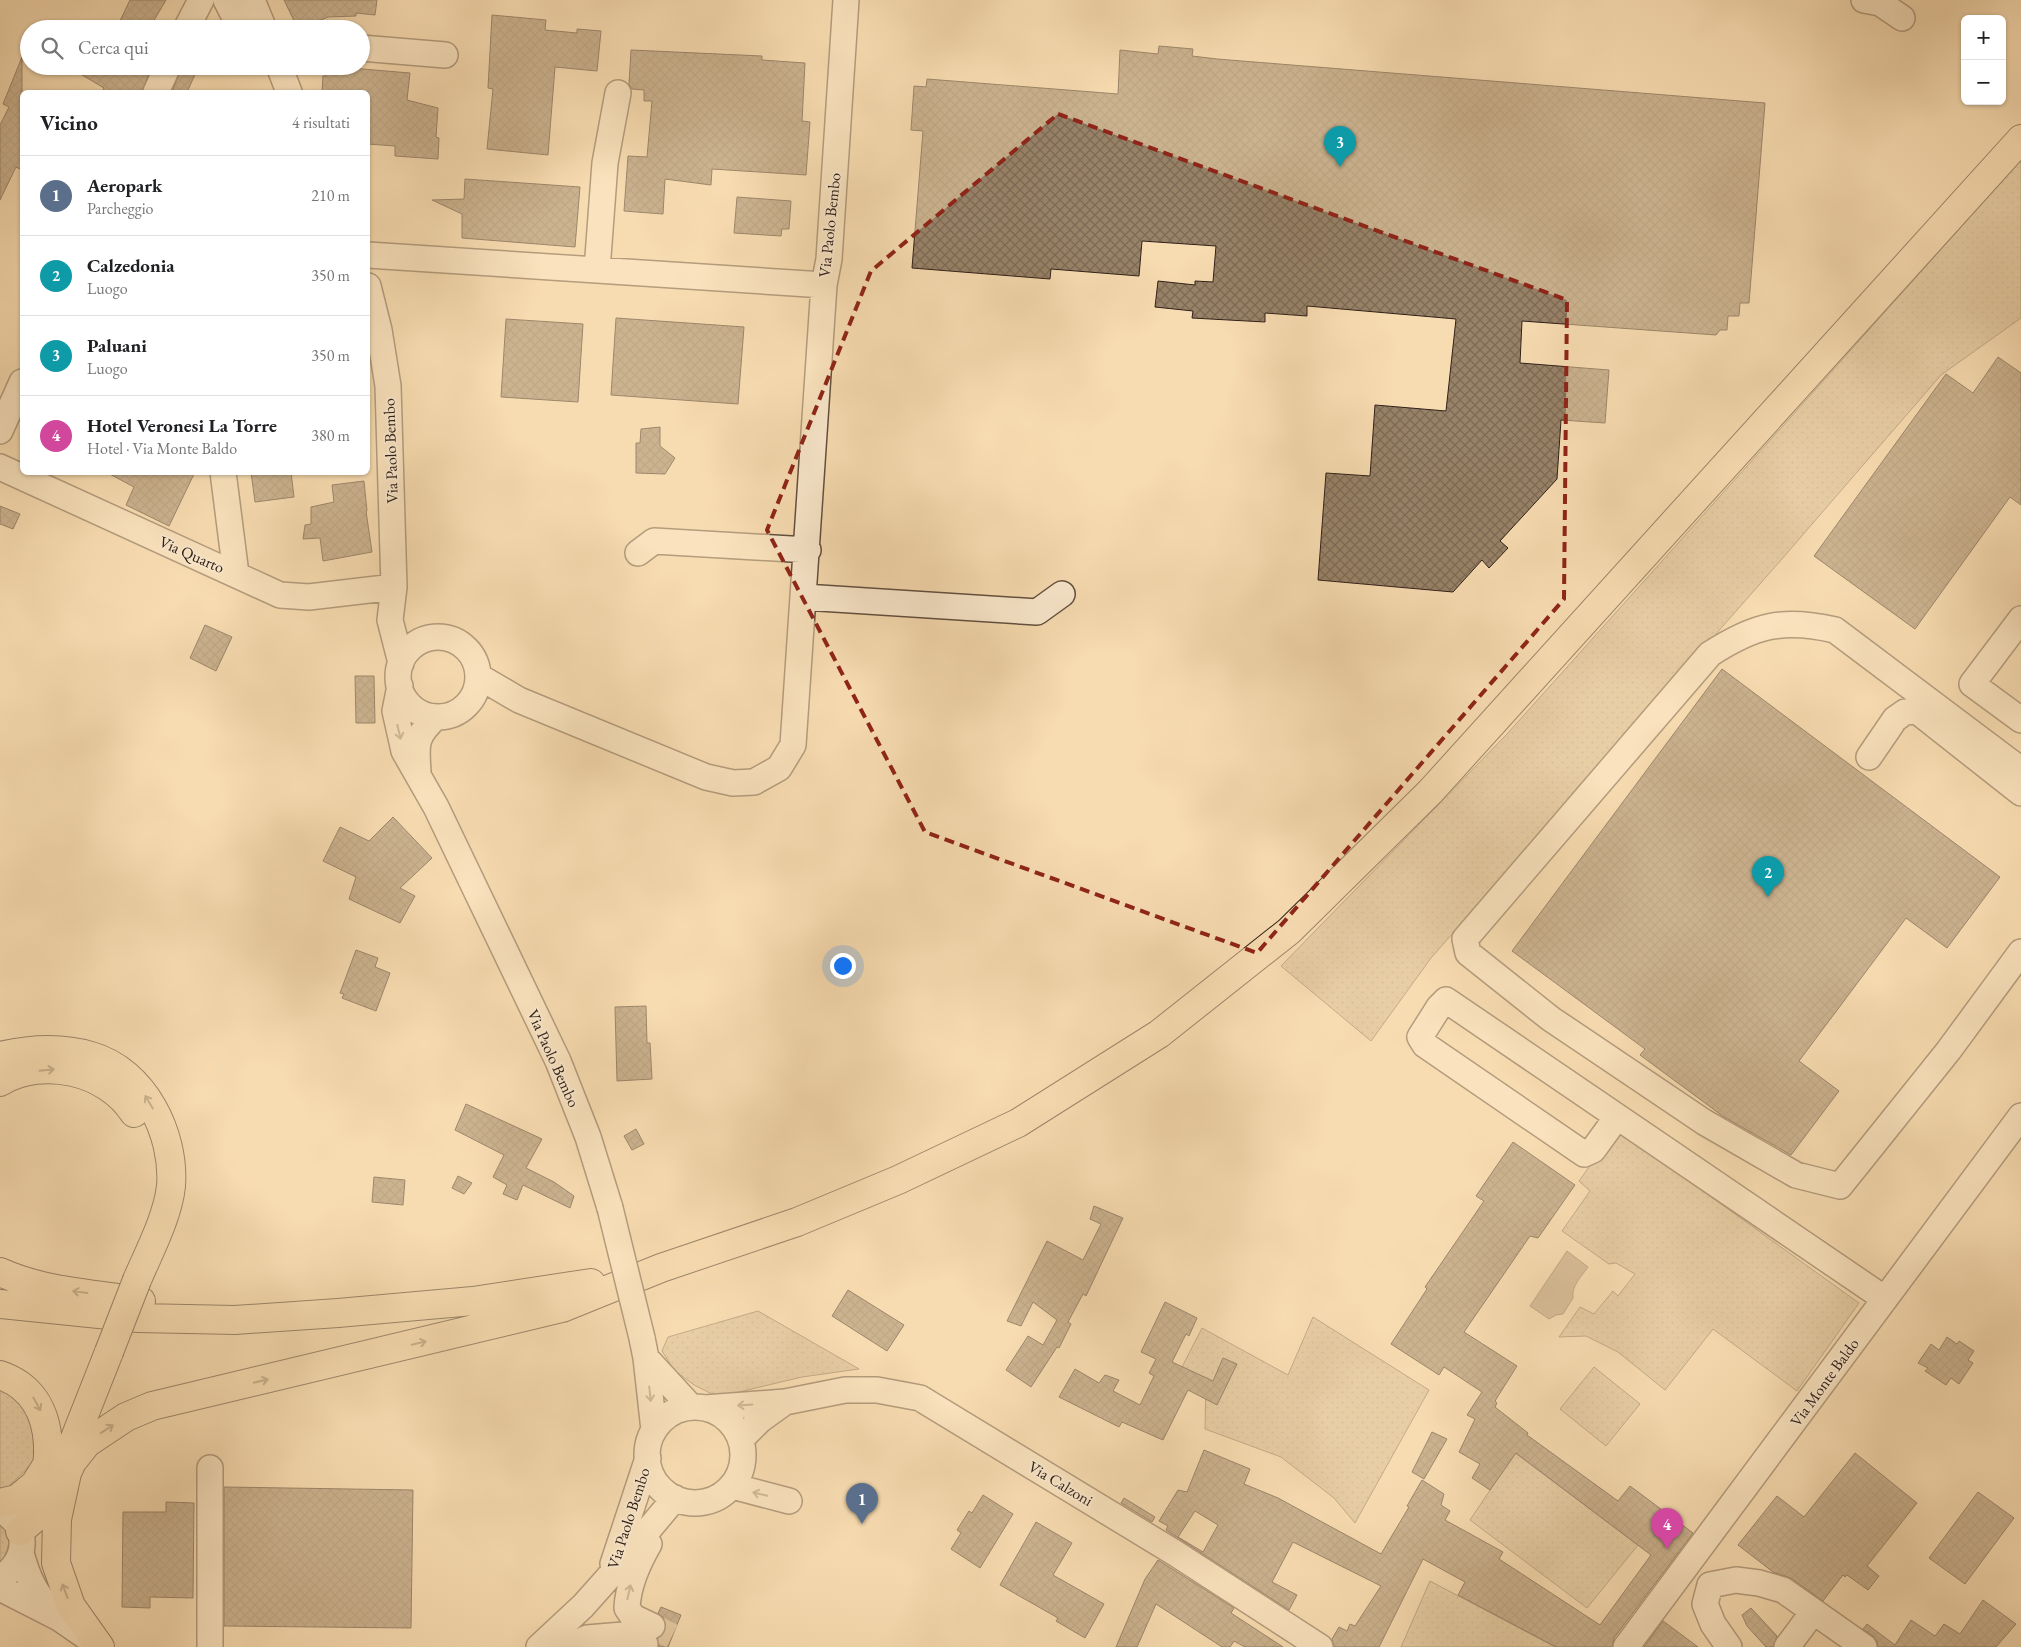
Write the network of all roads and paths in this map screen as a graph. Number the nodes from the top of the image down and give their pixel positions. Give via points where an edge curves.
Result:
1 (201, 0) edge
2 (226, 0) edge
3 (252, 0) edge
4 (846, 0) edge
5 (1864, 0) edge
6 (1902, 18) dead end
7 (191, 20) edge
8 (236, 20) edge
9 (260, 20) edge
10 (370, 49) edge
11 (445, 55) dead end
12 (164, 75) edge
13 (282, 75) edge
14 (157, 90) edge
15 (288, 90) edge
16 (618, 93) dead end
17 (2021, 139) edge
18 (370, 255) edge
19 (597, 270) junction
20 (824, 285) junction
21 (370, 305) edge
22 (375, 351) edge
23 (20, 386) edge
24 (0, 431) edge
25 (0, 467) edge
26 (223, 475) edge
27 (808, 550) junction
28 (638, 553) dead end
29 (236, 574) junction
30 (394, 587) junction
31 (1062, 594) dead end
32 (804, 597) junction
33 (2021, 619) edge
34 (422, 641) junction
35 (400, 675) junction
36 (478, 676) junction
37 (471, 700) junction
38 (519, 700) junction
39 (436, 717) junction
40 (2021, 720) edge
41 (1869, 757) dead end
42 (2021, 770) edge
43 (418, 774) junction
44 (2021, 793) edge
45 (2021, 952) edge
46 (0, 1056) edge
47 (0, 1082) edge
48 (2021, 1116) edge
49 (1617, 1117) junction
50 (661, 1268) junction
51 (0, 1272) edge
52 (130, 1279) junction
53 (1885, 1299) junction
54 (0, 1304) edge
55 (338, 1313) junction
56 (644, 1348) junction
57 (0, 1375) edge
58 (786, 1402) junction
59 (698, 1408) junction
60 (654, 1430) junction
61 (741, 1440) junction
62 (648, 1458) junction
63 (210, 1468) dead end
64 (55, 1478) junction
65 (732, 1486) junction
66 (675, 1498) junction
67 (789, 1501) dead end
68 (0, 1503) edge
69 (0, 1510) edge
70 (20, 1542) junction
71 (1689, 1563) junction
72 (0, 1578) edge
73 (608, 1578) junction
74 (1710, 1585) junction
75 (0, 1588) edge
76 (1813, 1612) junction
77 (59, 1618) junction
78 (1317, 1646) edge
79 (101, 1647) edge
80 (210, 1647) edge
81 (538, 1647) edge
82 (568, 1647) edge
83 (1626, 1647) edge
84 (1729, 1647) edge
85 (1787, 1647) edge
86 (1864, 1647) edge

1 - 7 street
2 - 8 street
3 - 9 street
4 - 20 street, Via Paolo Bembo via 829,259
5 - 6 street via 1880,3
10 - 11 street
12 - 14 street
13 - 15 street
16 - 19 street via 605,163
17 - 50 highway via 1430,792 1289,931 1159,1034 1018,1123 898,1180 797,1222
18 - 19 street, Via Paolo Bembo
19 - 20 street, Via Paolo Bembo
20 - 27 street
21 - 22 street, Via Paolo Bembo
22 - 30 street, Via Paolo Bembo via 388,386
23 - 24 street
25 - 29 street, Via Quarto
26 - 29 street
27 - 28 street via 654,541
27 - 32 street
29 - 30 street, Via Quarto via 280,595 309,597
30 - 34 street, Via Paolo Bembo via 405,618
30 - 35 street, Via Paolo Bembo via 390,620
31 - 32 street via 1037,612
32 - 38 street via 794,745 778,768 754,782 733,783 706,777
33 - 40 street via 1972,684
34 - 35 street, Via Paolo Bembo via 413,646
34 - 36 street via 434,637 459,643 476,663
35 - 39 street, Via Paolo Bembo via 409,704 417,711
35 -> 43 street, Via Paolo Bembo via 395,711 404,751
36 - 37 street
36 - 38 street
37 - 38 street
37 - 39 street via 450,716
39 - 43 street, Via Paolo Bembo via 423,728 416,747
41 - 44 street via 1895,719 1905,712 1917,711
42 - 45 street via 1835,630 1808,624 1770,625 1733,639 1710,654 1465,940 1468,953 1552,1019 1704,1122 1796,1175 1840,1186 1949,1050
43 - 56 street, Via Paolo Bembo, bridge via 558,1061 588,1137 610,1208
52 -> 46 highway via 164,1214 171,1188 171,1159 160,1122 144,1093 118,1069 92,1056 56,1049
47 -> 52 highway via 28,1072 55,1069 84,1074 108,1086 130,1106 155,1157 150,1209
48 - 53 street, Via Monte Baldo
49 - 49 street via 1446,1000 1420,1037 1425,1045 1584,1154 1593,1150
49 - 53 street
50 - 55 highway via 578,1286 473,1301
64 -> 50 highway via 87,1443 126,1417 152,1406 562,1308
55 -> 51 highway via 147,1302 58,1289 17,1280
52 - 64 highway, bridge
53 - 71 street, Via Monte Baldo
54 - 55 highway via 138,1318 235,1320
56 - 59 street, Via Paolo Bembo
56 -> 60 street, Via Paolo Bembo
57 -> 64 highway via 30,1392 36,1401 44,1416 47,1432 47,1466
58 -> 59 street, Via Calzoni
58 - 61 street, Via Calzoni via 760,1420
58 - 78 street, Via Calzoni via 845,1390 877,1390 920,1398 1175,1553
59 - 60 street via 676,1411
59 - 61 street, Via Paolo Bembo via 717,1412 727,1419
60 - 62 street, Via Paolo Bembo
61 - 65 street via 742,1464
62 - 66 street, Via Paolo Bembo via 656,1482
62 - 73 street, Via Paolo Bembo
63 - 80 street
64 - 68 highway via 35,1484 17,1499
64 - 70 highway via 43,1511
79 -> 64 highway via 71,1606 56,1564
65 - 66 street via 711,1500 687,1502
67 -> 65 street
66 - 73 street, Via Paolo Bembo
82 -> 66 street via 587,1638 649,1635 627,1608 627,1598 642,1557
69 - 70 street via 15,1521
70 - 72 street via 16,1564
70 - 77 street via 27,1576 38,1596
71 - 74 street
71 - 83 street, Via Monte Baldo
73 - 81 street, Via Paolo Bembo
74 - 76 street via 1736,1580 1759,1583 1783,1590
74 - 84 street via 1705,1604 1713,1624
75 - 77 street
76 - 85 street
76 - 86 street
77 - 79 street

